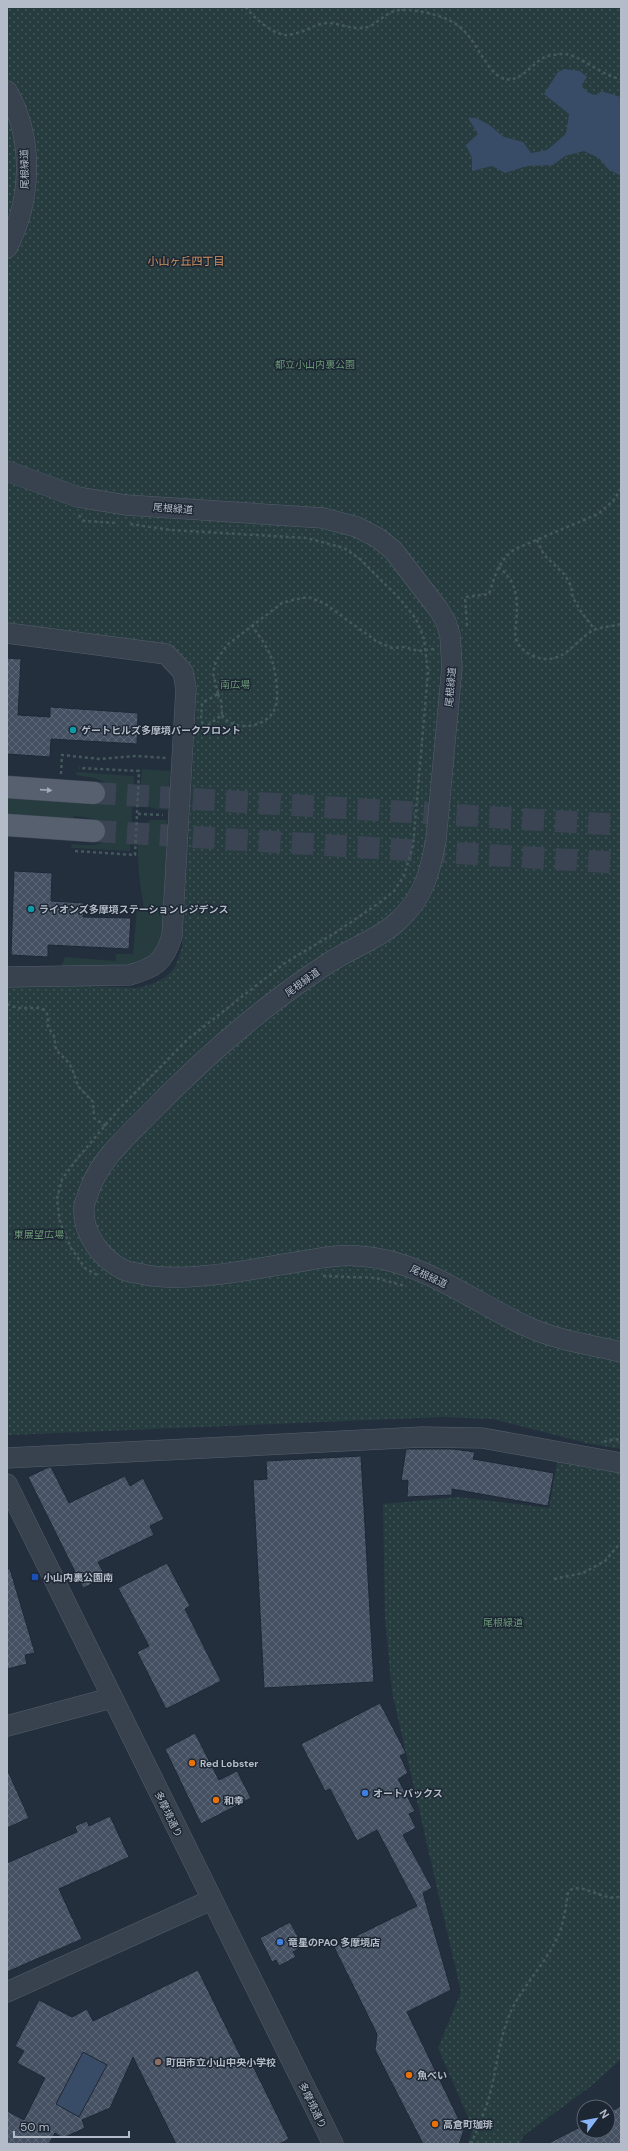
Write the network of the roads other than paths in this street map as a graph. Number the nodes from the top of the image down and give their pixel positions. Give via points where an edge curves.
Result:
1 (7, 91) edge
2 (7, 248) edge
3 (7, 471) edge
4 (7, 633) edge
5 (7, 787) edge
6 (94, 793) tunnel mouth
7 (7, 825) edge
8 (94, 831) tunnel mouth
9 (7, 977) edge
10 (621, 1352) edge
11 (7, 1458) edge
12 (621, 1463) edge
13 (7, 1484) edge
14 (111, 1698) junction
15 (7, 1726) edge
16 (212, 1900) junction
17 (7, 1992) edge
18 (333, 2144) edge

1 - 2 street, 尾根緑道 via 22,130 26,169 23,204
3 - 10 street, 尾根緑道 via 78,497 126,505 323,518 357,527 378,538 393,550 446,622 452,650 436,840 424,889 401,919 381,934 326,964 213,1051 121,1140 94,1176 84,1207 89,1236 101,1252 124,1270 161,1278 348,1256 386,1259 415,1268 531,1328
4 - 9 street via 166,654 178,665 185,679 172,936 168,950 160,962 129,976
5 -> 6 main road
7 - 8 main road
11 - 12 street via 422,1437 482,1438
13 - 14 street, 多摩境通り
14 - 15 street
14 - 16 street, 多摩境通り
16 - 17 street
16 - 18 street, 多摩境通り

